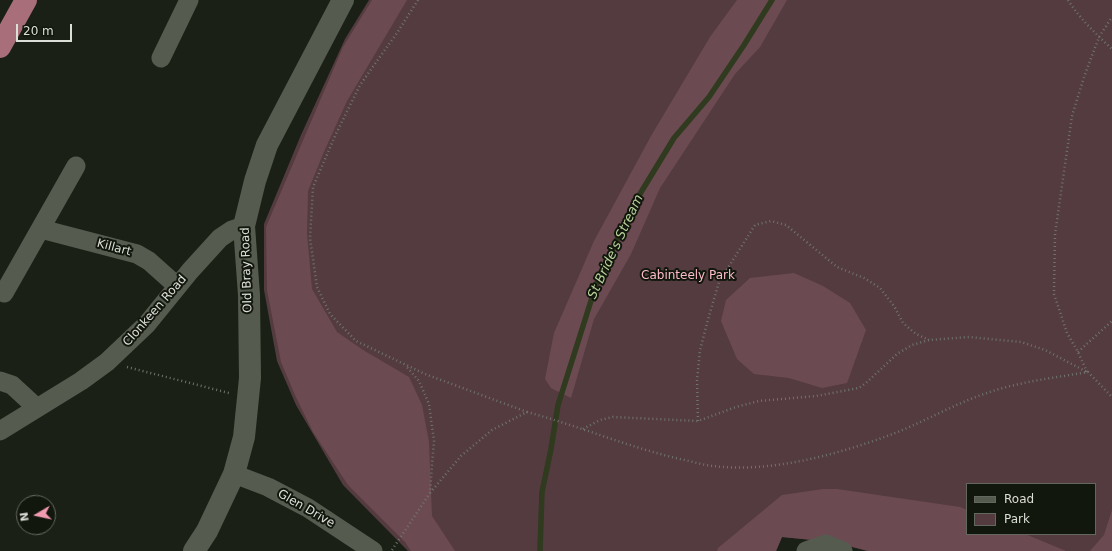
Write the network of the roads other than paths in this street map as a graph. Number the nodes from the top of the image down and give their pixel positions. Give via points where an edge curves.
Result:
1 (26, 0) edge
2 (189, 0) edge
3 (343, 0) edge
4 (0, 47) edge
5 (161, 58) dead end
6 (76, 166) dead end
7 (244, 226) junction
8 (41, 229) junction
9 (177, 286) junction
10 (4, 294) dead end
11 (0, 381) edge
12 (37, 408) junction
13 (0, 431) edge
14 (234, 474) junction
15 (194, 551) edge
16 (373, 551) edge
17 (806, 551) edge
18 (843, 551) edge

1 - 4 highway
2 - 5 street
3 - 7 street, Old Bray Road via 267,145
6 - 8 street
7 - 9 street, Clonkeen Road via 220,238
7 - 14 street, Old Bray Road via 249,295 250,378 244,437
8 - 9 street, Killart via 137,254
8 - 10 street
9 - 12 street, Clonkeen Road via 147,324 108,362
11 - 12 street via 12,385
12 - 13 street, Clonkeen Road
14 - 15 street, Old Bray Road via 207,531
14 - 16 street, Glen Drive via 268,487 308,508
17 - 18 street via 826,544

